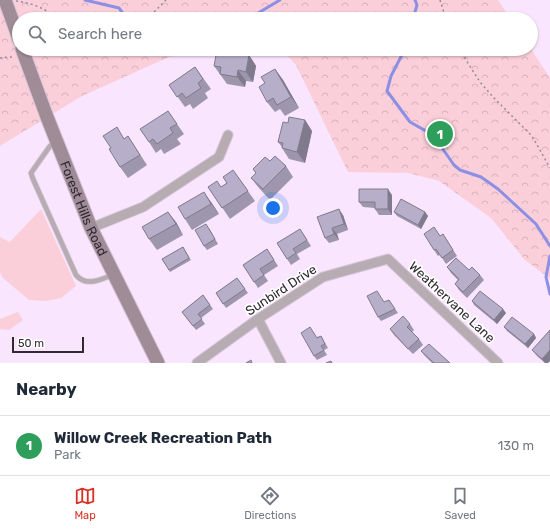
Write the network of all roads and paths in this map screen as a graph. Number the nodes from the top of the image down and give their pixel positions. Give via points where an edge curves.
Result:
1 (10, 0) edge
2 (166, 0) edge
3 (440, 0) edge
4 (13, 12) edge
5 (48, 12) edge
6 (152, 12) edge
7 (444, 12) edge
8 (25, 56) edge
9 (463, 56) edge
10 (228, 135) dead end
11 (57, 142) junction
12 (550, 168) edge
13 (91, 228) junction
14 (388, 259) joint
15 (114, 274) junction
16 (258, 319) junction
17 (158, 363) edge
18 (197, 363) edge
19 (281, 363) edge
20 (498, 363) edge

1 - 4 street
1 - 5 path via 31,3
2 - 6 path
3 - 7 path
8 - 11 street, Forest Hills Road
9 - 12 path via 480,82 532,136
10 - 13 street via 219,157 144,207
11 - 13 street, Forest Hills Road
11 - 15 lane via 50,146 31,173 42,199 76,276 89,282
13 - 15 street, Forest Hills Road
14 - 16 street, Sunbird Drive via 323,277
14 - 20 street, Weathervane Lane
15 - 17 street, Forest Hills Road
16 - 18 street, Sunbird Drive
16 - 19 street

